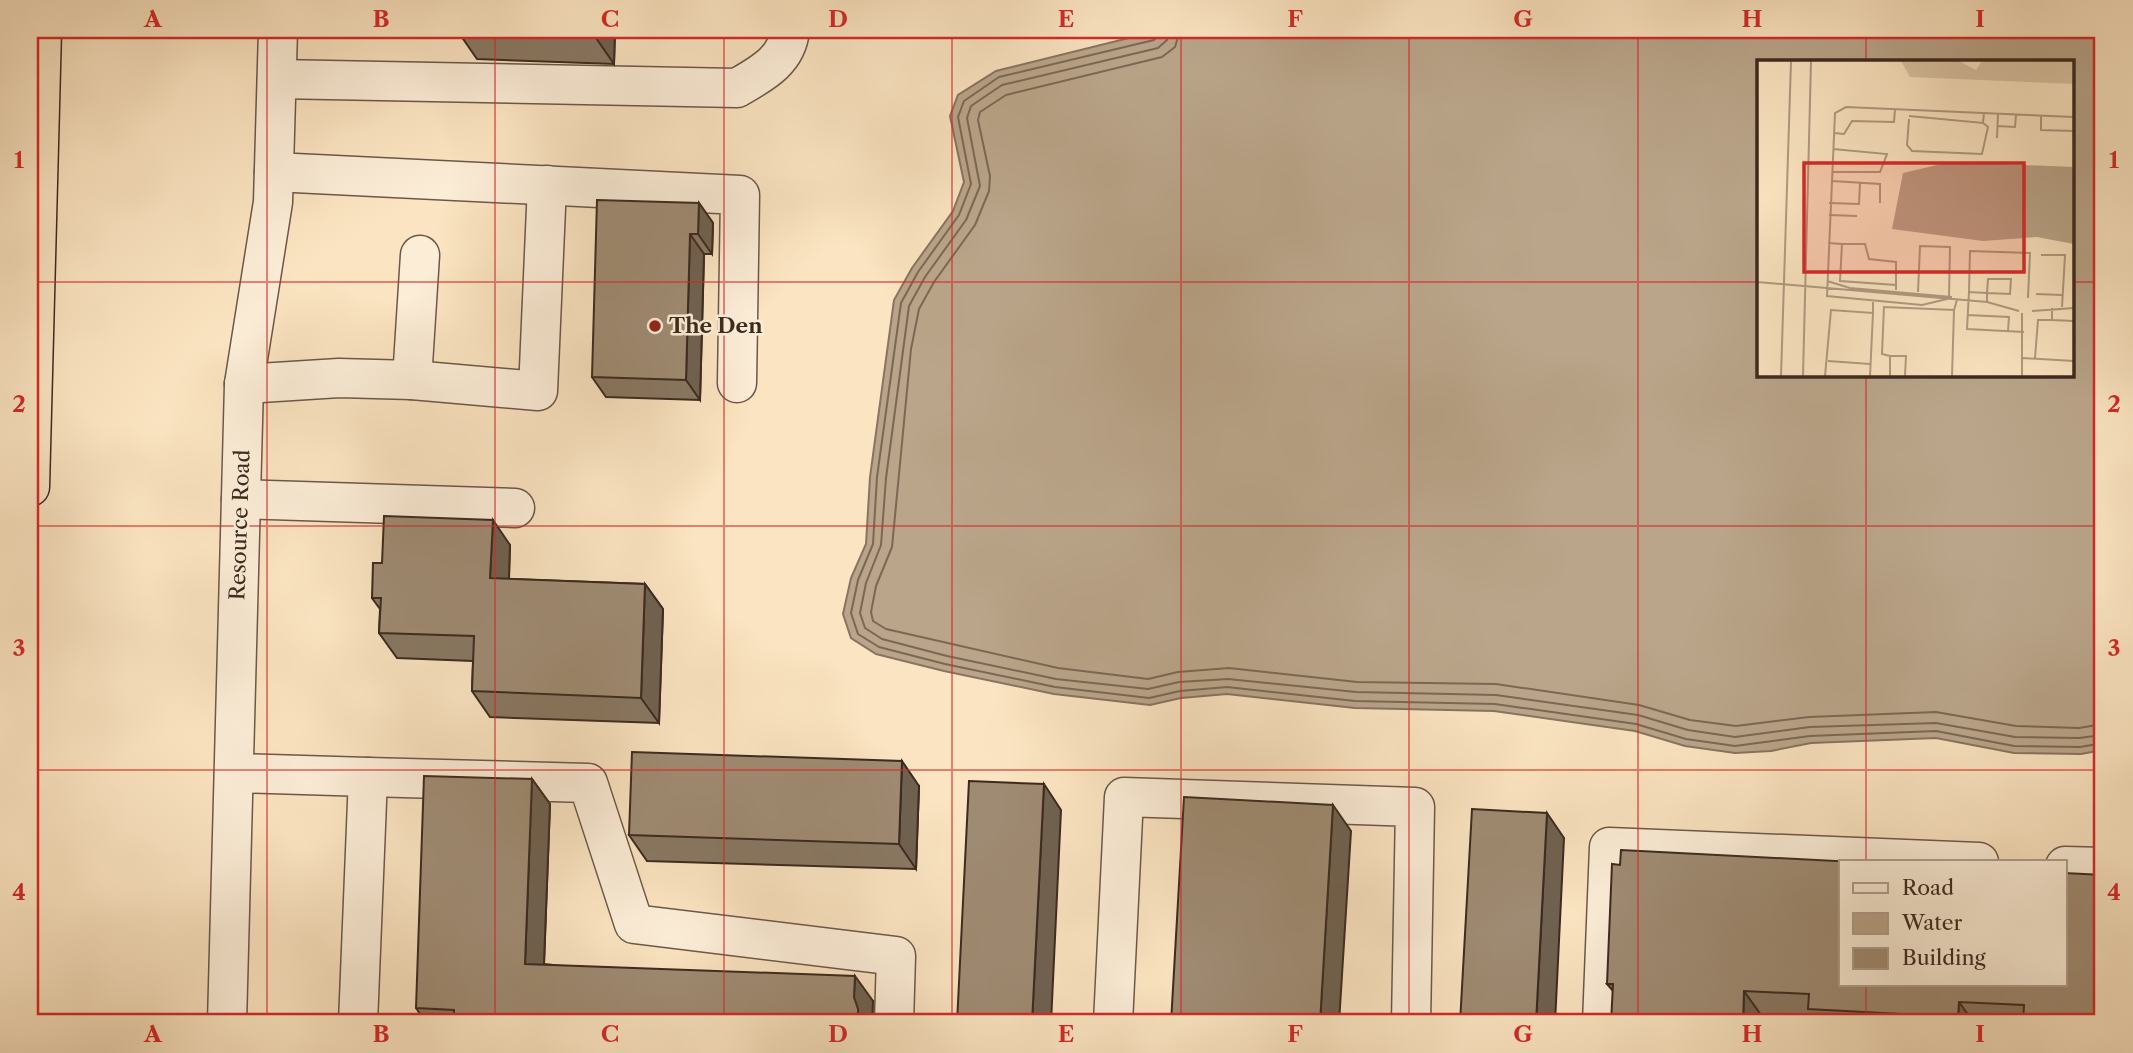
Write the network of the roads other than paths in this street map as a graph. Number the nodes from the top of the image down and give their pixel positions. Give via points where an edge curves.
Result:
1 (42, 30) edge
2 (278, 30) edge
3 (790, 30) edge
4 (277, 79) junction
5 (274, 172) junction
6 (547, 186) junction
7 (420, 255) dead end
8 (412, 380) junction
9 (737, 383) dead end
10 (244, 384) junction
11 (30, 487) edge
12 (241, 499) junction
13 (514, 508) dead end
14 (234, 773) junction
15 (368, 777) junction
16 (1930, 860) edge
17 (2066, 866) edge
18 (2103, 867) edge
19 (227, 1023) edge
20 (358, 1023) edge
21 (894, 1023) edge
22 (1112, 1023) edge
23 (1411, 1023) edge
24 (1602, 1023) edge

1 - 11 highway
2 - 4 street, Resource Road
3 - 4 street via 772,68 737,88
4 - 5 street, Resource Road
5 - 6 street
5 - 10 street, Resource Road
6 - 8 street via 538,391
6 - 9 street via 740,195
7 - 8 street
8 - 10 street via 339,378
10 - 12 street, Resource Road
12 - 13 street
12 - 14 street, Resource Road
14 - 15 street
14 - 19 street, Resource Road
15 - 20 street
15 - 21 street via 588,783 635,924 896,956
16 - 24 street via 1609,847
17 - 18 street
22 - 23 street via 1124,797 1415,807

